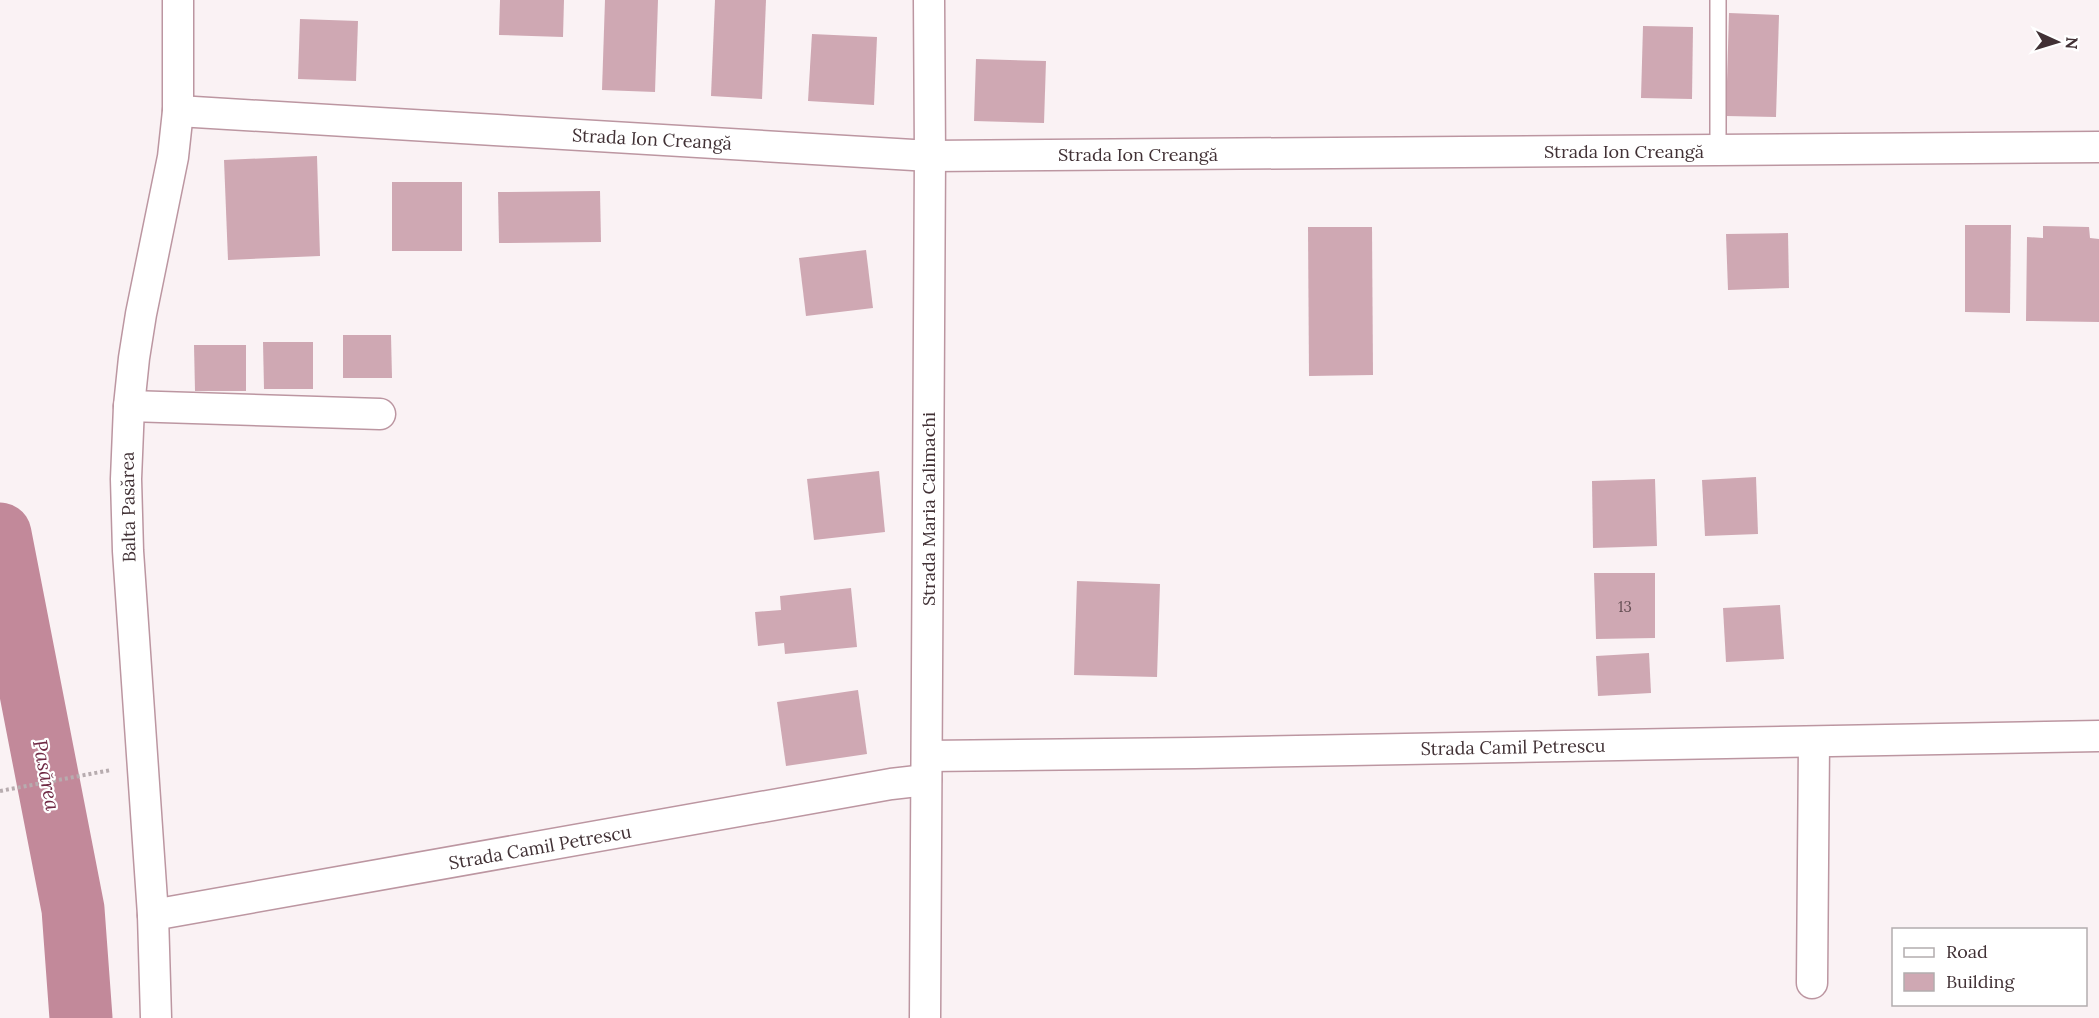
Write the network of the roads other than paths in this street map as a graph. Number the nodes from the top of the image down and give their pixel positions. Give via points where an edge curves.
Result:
1 (178, 0) edge
2 (929, 0) edge
3 (1718, 0) edge
4 (178, 111) junction
5 (2099, 147) edge
6 (1718, 150) junction
7 (930, 156) junction
8 (129, 406) junction
9 (380, 414) dead end
10 (2099, 736) edge
11 (1814, 742) junction
12 (927, 768) junction
13 (153, 915) junction
14 (1812, 983) dead end
15 (156, 1018) edge
16 (925, 1018) edge

1 - 4 street, Balta Pasărea
2 - 7 street, Strada Maria Calimachi
3 - 6 lane
4 - 7 street, Strada Ion Creangă
4 - 8 street, Balta Pasărea via 167,194 141,315
5 - 6 street, Strada Ion Creangă
6 - 7 street, Strada Ion Creangă
7 - 12 street, Strada Maria Calimachi
8 - 9 street
8 - 13 street, Balta Pasărea via 128,551
10 - 11 street, Strada Camil Petrescu
11 - 12 street, Strada Camil Petrescu
11 - 14 street
12 - 13 street, Strada Camil Petrescu via 891,784
12 - 16 street, Strada Maria Calimachi
13 - 15 street, Balta Pasărea

